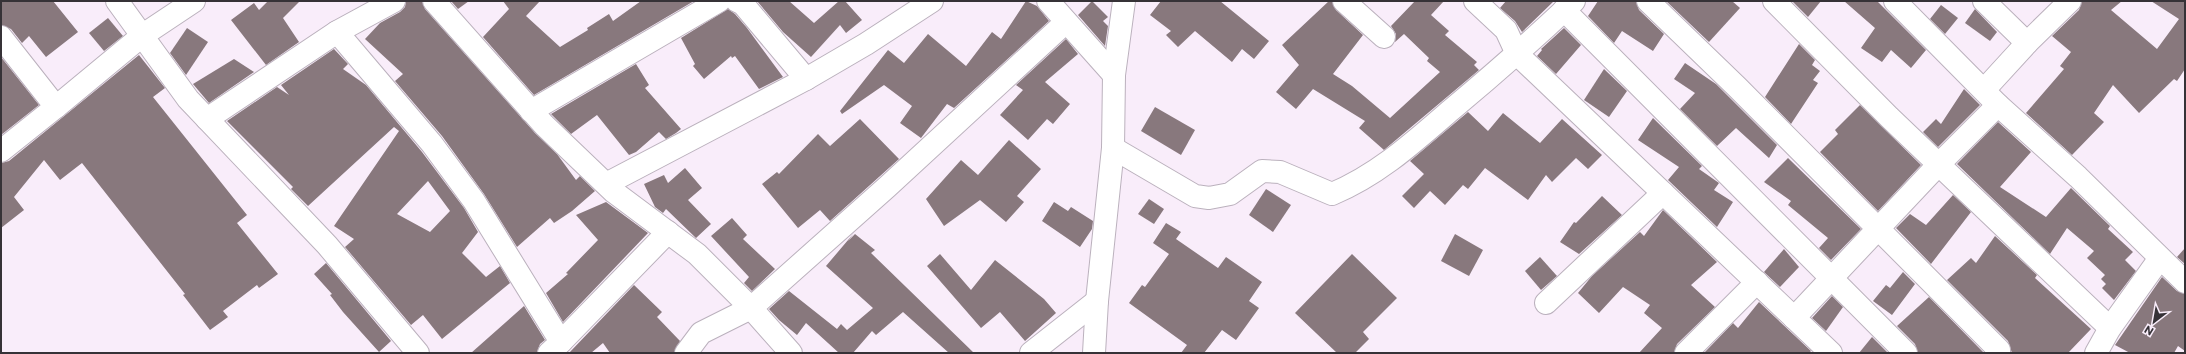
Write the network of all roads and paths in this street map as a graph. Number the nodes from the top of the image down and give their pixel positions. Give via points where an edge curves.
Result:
1 (117, 1) edge
2 (194, 1) edge
3 (394, 1) edge
4 (434, 1) edge
5 (719, 1) edge
6 (738, 1) edge
7 (932, 1) edge
8 (1048, 1) edge
9 (1124, 1) edge
10 (1344, 1) edge
11 (1475, 1) edge
12 (1648, 1) edge
13 (1774, 1) edge
14 (1895, 1) edge
15 (1984, 1) edge
16 (2070, 1) edge
17 (1569, 6) edge
18 (1066, 22) junction
19 (337, 32) junction
20 (143, 35) junction
21 (1, 37) edge
22 (1384, 37) dead end
23 (2027, 43) junction
24 (1517, 54) junction
25 (1114, 75) junction
26 (806, 79) junction
27 (1991, 97) junction
28 (56, 107) junction
29 (531, 111) junction
30 (208, 119) junction
31 (1113, 148) junction
32 (1, 151) edge
33 (1938, 164) junction
34 (606, 184) junction
35 (1663, 193) junction
36 (1878, 228) junction
37 (668, 232) junction
38 (2160, 258) junction
39 (1832, 277) junction
40 (1757, 282) junction
41 (2185, 282) edge
42 (1097, 301) junction
43 (1546, 303) dead end
44 (751, 308) junction
45 (1794, 318) junction
46 (2110, 328) junction
47 (555, 348) edge
48 (409, 350) edge
49 (686, 353) edge
50 (791, 353) edge
51 (1031, 353) edge
52 (1094, 353) edge
53 (1686, 353) edge
54 (1831, 353) edge
55 (1906, 353) edge
56 (1999, 353) edge
57 (2096, 353) edge

1 - 20 street
2 - 20 street
3 - 19 street
4 - 29 street
5 - 29 street
6 - 26 street
7 - 26 street
8 - 18 street
9 - 25 street
10 - 22 street
11 - 24 street via 1506,30
12 - 36 street
13 - 33 street
14 - 27 street
15 - 23 street
16 - 23 street
17 - 24 street
17 - 39 street
18 - 25 street
18 - 44 street
19 - 30 street
19 - 47 street via 432,144 474,201
20 - 28 street
20 - 30 street via 188,99
21 - 28 street
23 - 27 street
24 - 31 street via 1396,157 1356,184 1332,194 1280,172 1262,171 1230,194 1209,198 1195,196
24 - 35 street
25 - 31 street
26 - 34 street
27 - 33 street
27 - 38 street via 2078,177
28 - 32 street
29 - 34 street
30 - 48 street via 327,245
31 - 42 street
33 - 36 street
33 - 46 street
34 - 37 street
35 - 40 street
35 - 43 street
36 - 39 street
36 - 56 street via 1999,350
37 - 44 street via 697,254
37 - 47 street
38 - 41 street
38 - 46 street
39 - 45 street
39 - 55 street
40 - 45 street
40 - 53 street
42 - 51 street
42 - 52 street
44 - 49 street via 701,333
44 - 50 street
45 - 54 street
46 - 57 street

